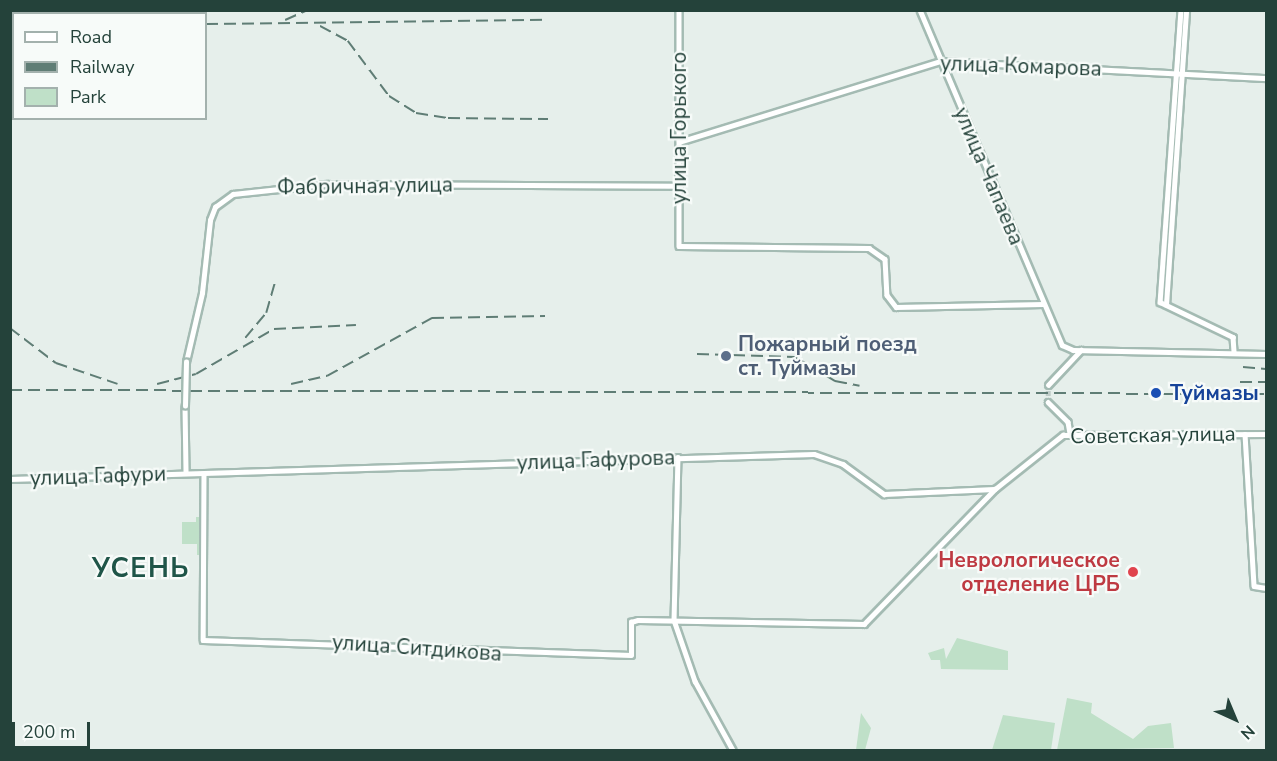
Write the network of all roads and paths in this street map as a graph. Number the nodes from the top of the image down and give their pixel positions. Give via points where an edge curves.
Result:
1 (679, 10) edge
2 (920, 10) edge
3 (1184, 10) edge
4 (941, 61) junction
5 (1179, 73) junction
6 (1266, 78) edge
7 (679, 142) junction
8 (678, 186) junction
9 (1043, 304) junction
10 (1166, 305) junction
11 (1081, 350) junction
12 (1234, 353) junction
13 (1266, 354) edge
14 (1048, 385) tunnel mouth
15 (1048, 402) tunnel mouth
16 (1070, 433) junction
17 (1245, 434) junction
18 (1266, 434) edge
19 (678, 456) junction
20 (186, 473) junction
21 (204, 474) junction
22 (10, 479) edge
23 (995, 489) junction
24 (1266, 588) edge
25 (674, 620) junction
26 (733, 750) edge

1 - 7 street, улица Горького
2 - 4 street, улица Чапаева
3 - 5 street
4 - 5 street, улица Комарова
4 - 7 street, улица Комарова
4 - 9 street, улица Чапаева
5 - 6 street, улица Комарова
5 - 10 street
5 - 10 street via 1160,302
7 - 8 street, улица Горького
8 - 9 street, улица Горького via 679,246 869,248 885,259 887,295 896,307
8 - 20 street, Фабричная улица, bridge via 327,184 233,194 216,207 210,220 202,293 186,362
9 - 11 street, улица Чапаева via 1059,340 1066,348
10 - 12 street via 1233,337
11 - 12 street
11 - 14 street
12 - 13 street
15 - 16 street via 1068,422
16 - 17 street, Советская улица
16 - 23 street, Советская улица via 1047,444
17 - 18 street, Советская улица
17 - 24 street via 1254,586
19 - 21 street, улица Гафурова
19 - 23 street, улица Гафурова via 814,454 843,464 884,494
19 - 25 street
20 - 21 street, улица Гафурова
20 - 22 street, улица Гафури
21 - 25 street, улица Ситдикова via 203,640 631,655 631,622
23 - 25 street, Советская улица via 864,624
25 - 26 street via 695,681

